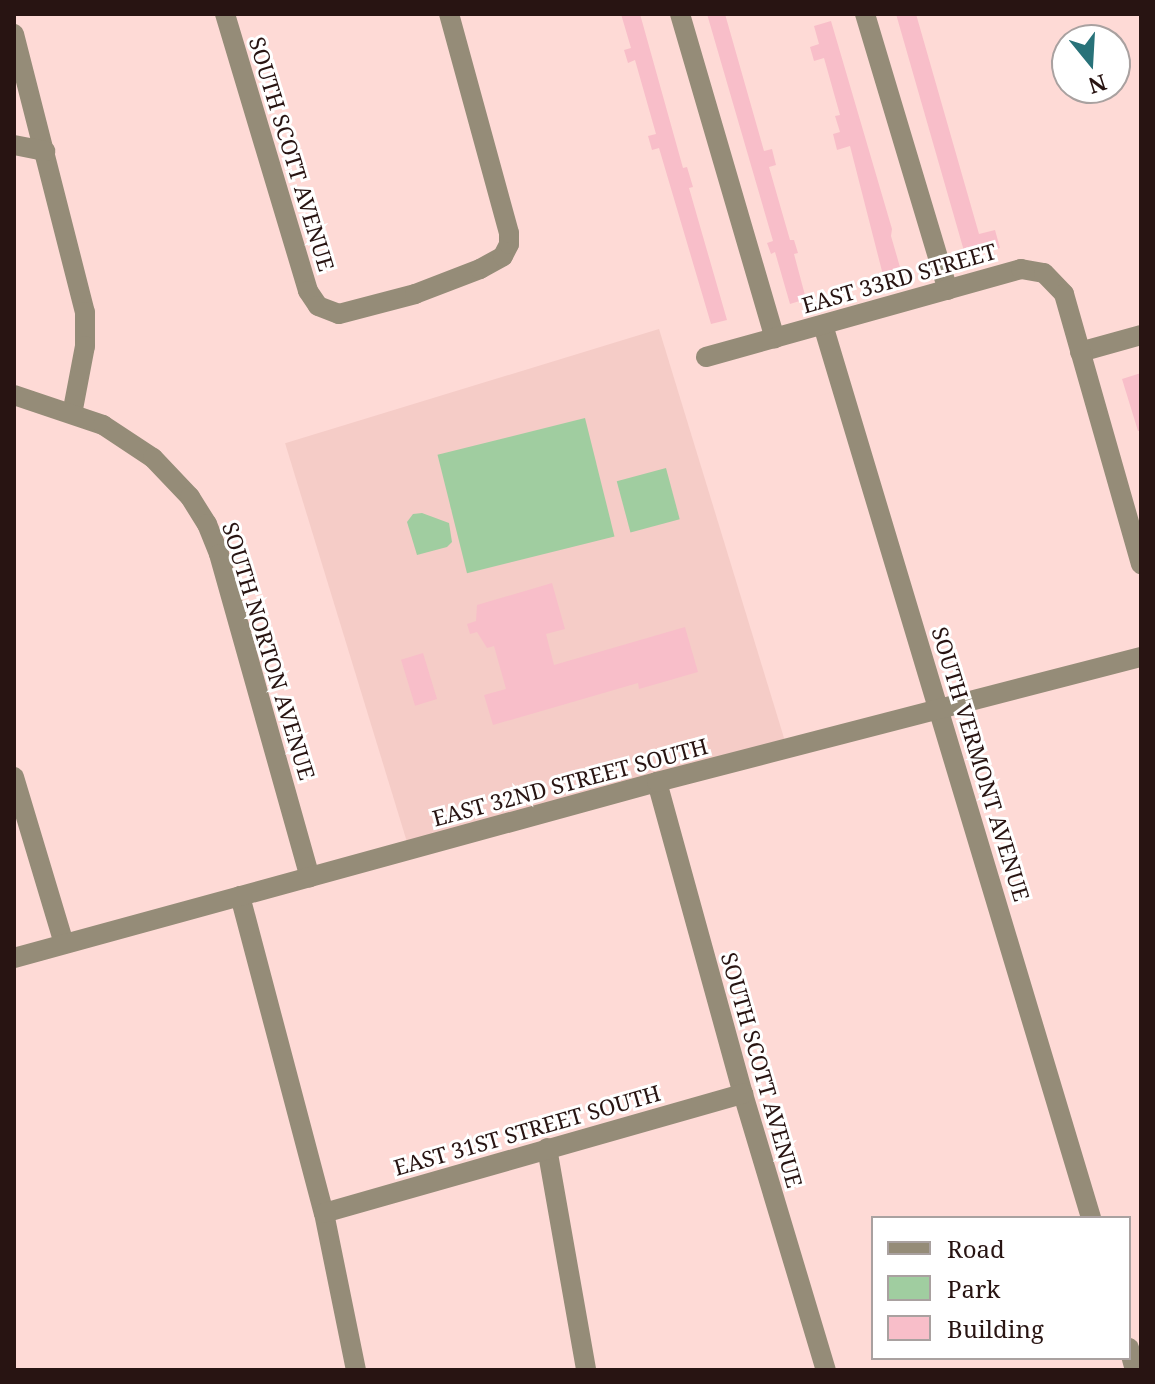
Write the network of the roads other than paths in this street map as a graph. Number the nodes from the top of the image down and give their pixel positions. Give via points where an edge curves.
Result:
1 (225, 14) edge
2 (449, 14) edge
3 (680, 14) edge
4 (865, 14) edge
5 (14, 34) edge
6 (14, 145) edge
7 (45, 151) junction
8 (948, 290) junction
9 (823, 325) junction
10 (1141, 335) edge
11 (775, 338) junction
12 (1080, 352) junction
13 (706, 357) dead end
14 (14, 395) edge
15 (72, 414) junction
16 (1141, 564) edge
17 (1141, 657) edge
18 (939, 710) junction
19 (14, 777) edge
20 (657, 782) junction
21 (310, 877) junction
22 (240, 896) junction
23 (64, 944) junction
24 (14, 958) edge
25 (743, 1094) junction
26 (547, 1148) junction
27 (324, 1213) junction
28 (1090, 1216) edge
29 (356, 1370) edge
30 (586, 1370) edge
31 (826, 1370) edge

1 - 2 street, SOUTH SCOTT AVENUE via 308,291 318,306 339,314 415,294 480,269 503,256 509,244
3 - 11 street
4 - 8 street
5 - 7 street
6 - 7 street
7 - 15 street via 85,312 85,346
8 - 9 street, EAST 33RD STREET
8 - 12 street, EAST 33RD STREET via 1021,269 1038,272 1064,294
9 - 11 street, EAST 33RD STREET
9 - 18 street, SOUTH VERMONT AVENUE
10 - 12 street
11 - 13 street, EAST 33RD STREET
12 - 16 street
14 - 15 street, SOUTH NORTON AVENUE
15 - 21 street, SOUTH NORTON AVENUE via 103,425 153,458 207,524
17 - 18 street, EAST 32ND STREET SOUTH
18 - 20 street, EAST 32ND STREET SOUTH
18 - 28 street, SOUTH VERMONT AVENUE
19 - 23 street
20 - 21 street, EAST 32ND STREET SOUTH
20 - 25 street, SOUTH SCOTT AVENUE
21 - 22 street, EAST 32ND STREET SOUTH
22 - 23 street, EAST 32ND STREET SOUTH
22 - 27 street
23 - 24 street, EAST 32ND STREET SOUTH
25 - 26 street, EAST 31ST STREET SOUTH
25 - 31 street, SOUTH SCOTT AVENUE
26 - 27 street, EAST 31ST STREET SOUTH
26 - 30 street
27 - 29 street

